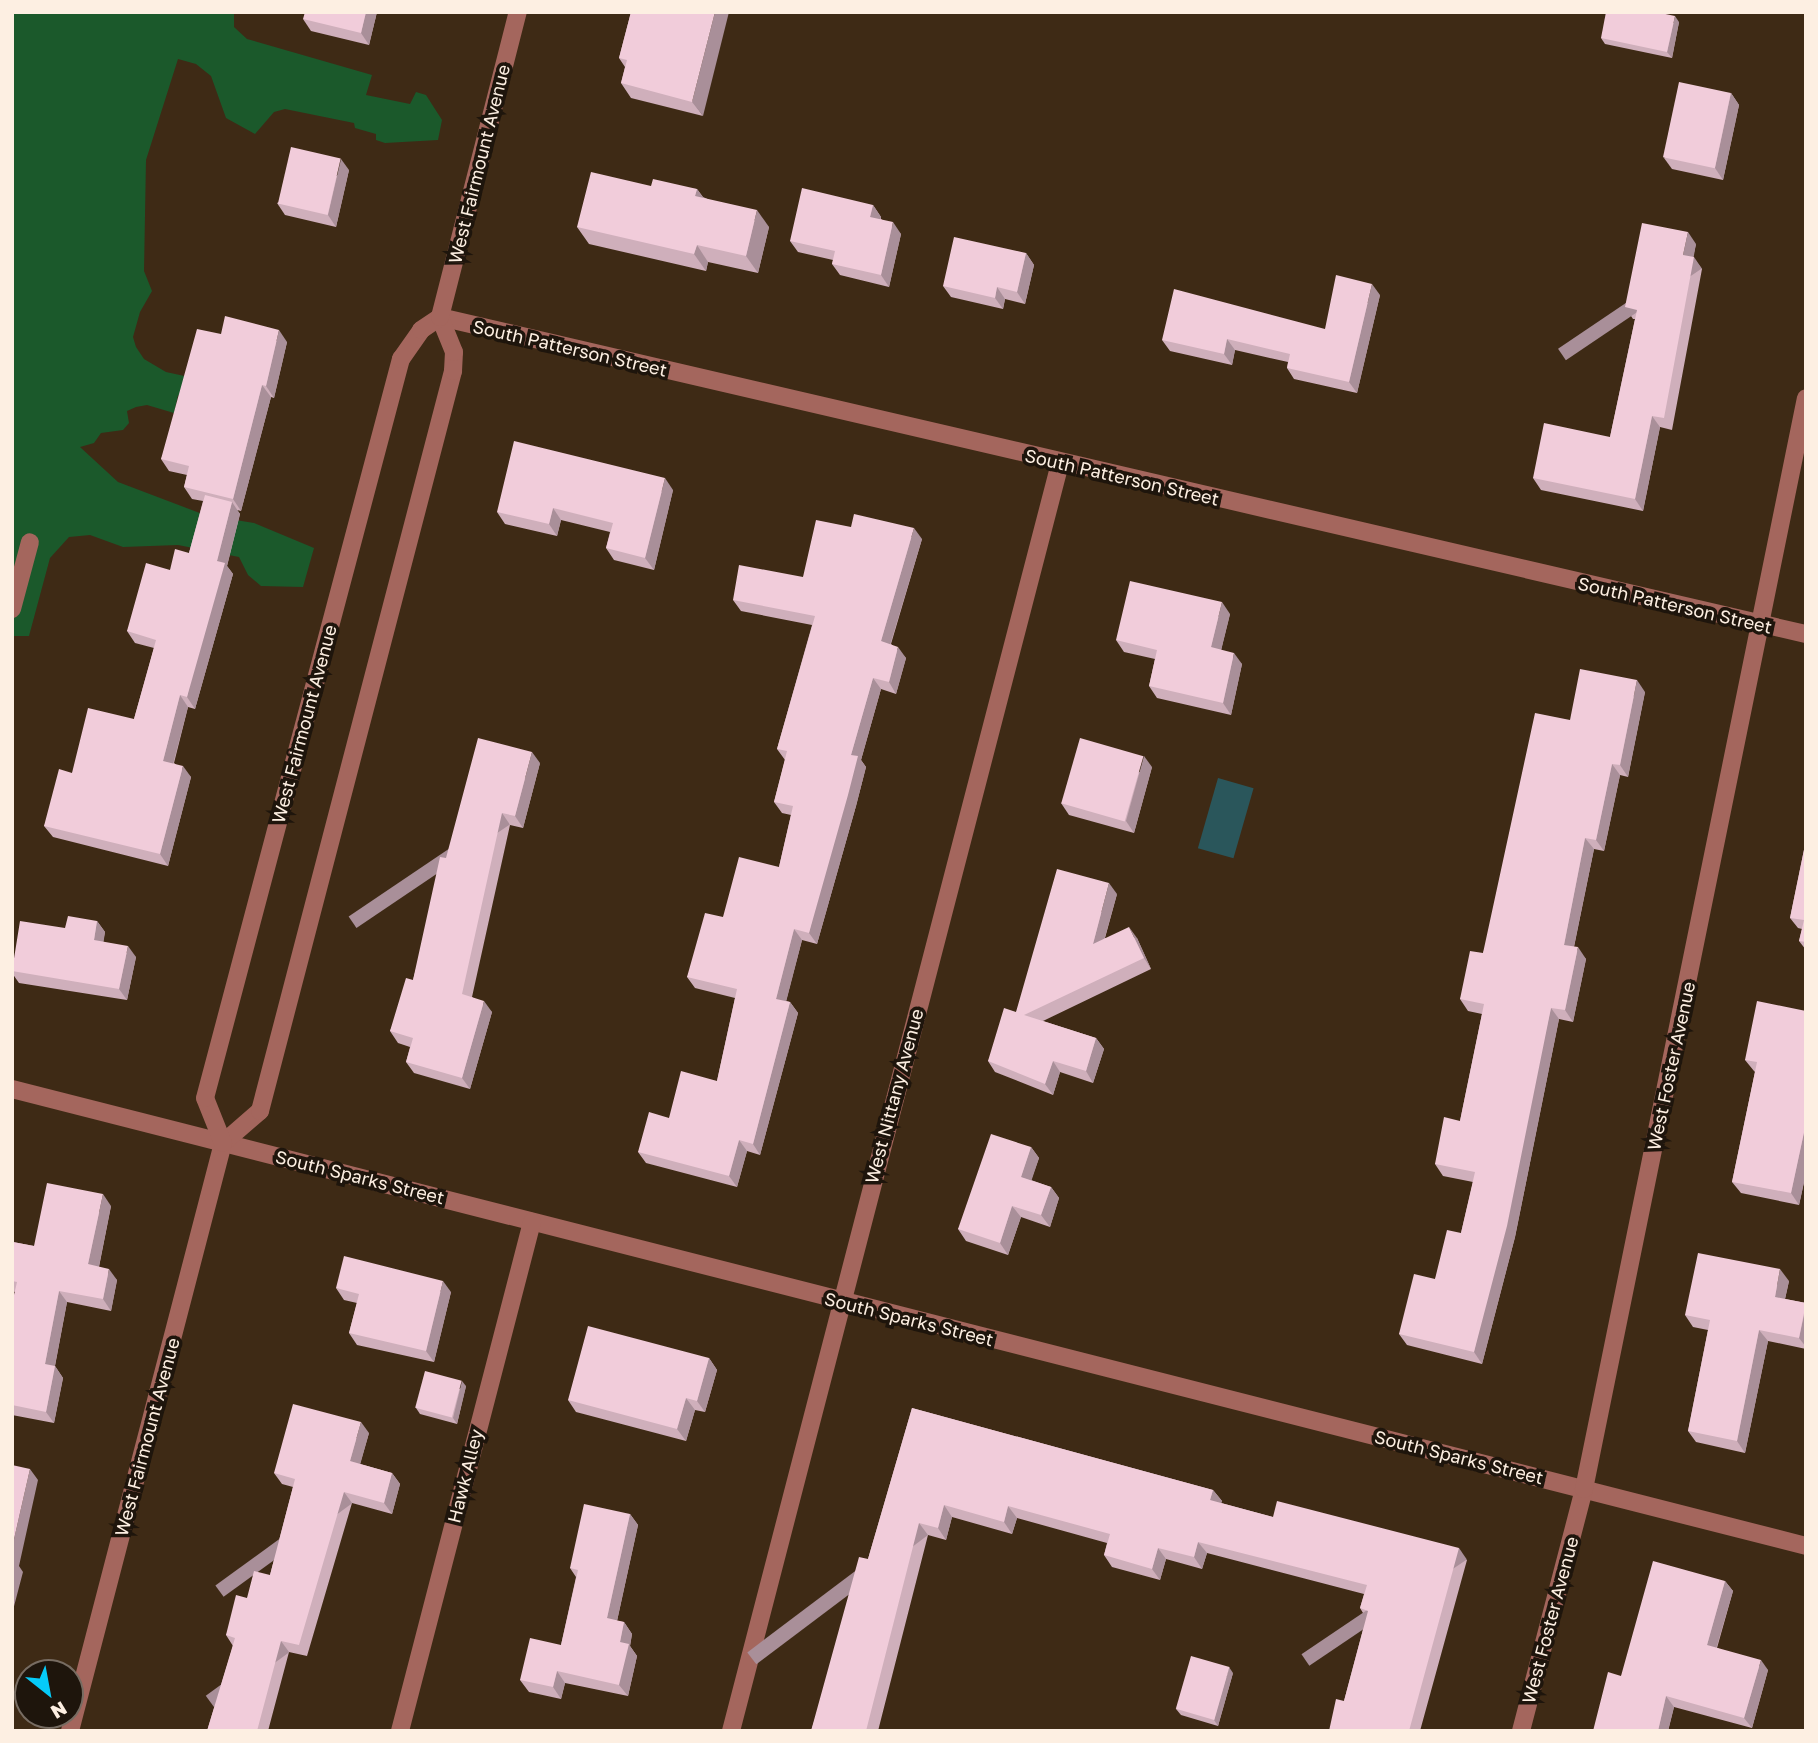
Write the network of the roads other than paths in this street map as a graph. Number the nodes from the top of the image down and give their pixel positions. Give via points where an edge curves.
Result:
1 (518, 12) edge
2 (440, 317) junction
3 (1806, 398) edge
4 (1060, 463) junction
5 (30, 542) dead end
6 (12, 610) edge
7 (1762, 625) junction
8 (1806, 634) edge
9 (12, 1089) edge
10 (223, 1143) junction
11 (532, 1222) junction
12 (840, 1301) junction
13 (1584, 1489) junction
14 (1806, 1546) edge
15 (70, 1731) edge
16 (400, 1731) edge
17 (731, 1731) edge
18 (1521, 1731) edge

1 - 2 street, West Fairmount Avenue
2 - 4 street, South Patterson Street
2 - 10 street via 454,352 453,371 260,1111
2 - 10 street, West Fairmount Avenue via 421,330 401,359 205,1098
3 - 7 street, West Foster Avenue
4 - 7 street, South Patterson Street
4 - 12 street, West Nittany Avenue
5 - 6 street
7 - 8 street, South Patterson Street
7 - 13 street, West Foster Avenue
9 - 10 street, South Sparks Street
10 - 11 street, South Sparks Street
10 - 15 street, West Fairmount Avenue
11 - 12 street, South Sparks Street
11 - 16 street, Hawk Alley
12 - 13 street, South Sparks Street
12 - 17 street, West Nittany Avenue
13 - 14 street, South Sparks Street
13 - 18 street, West Foster Avenue

